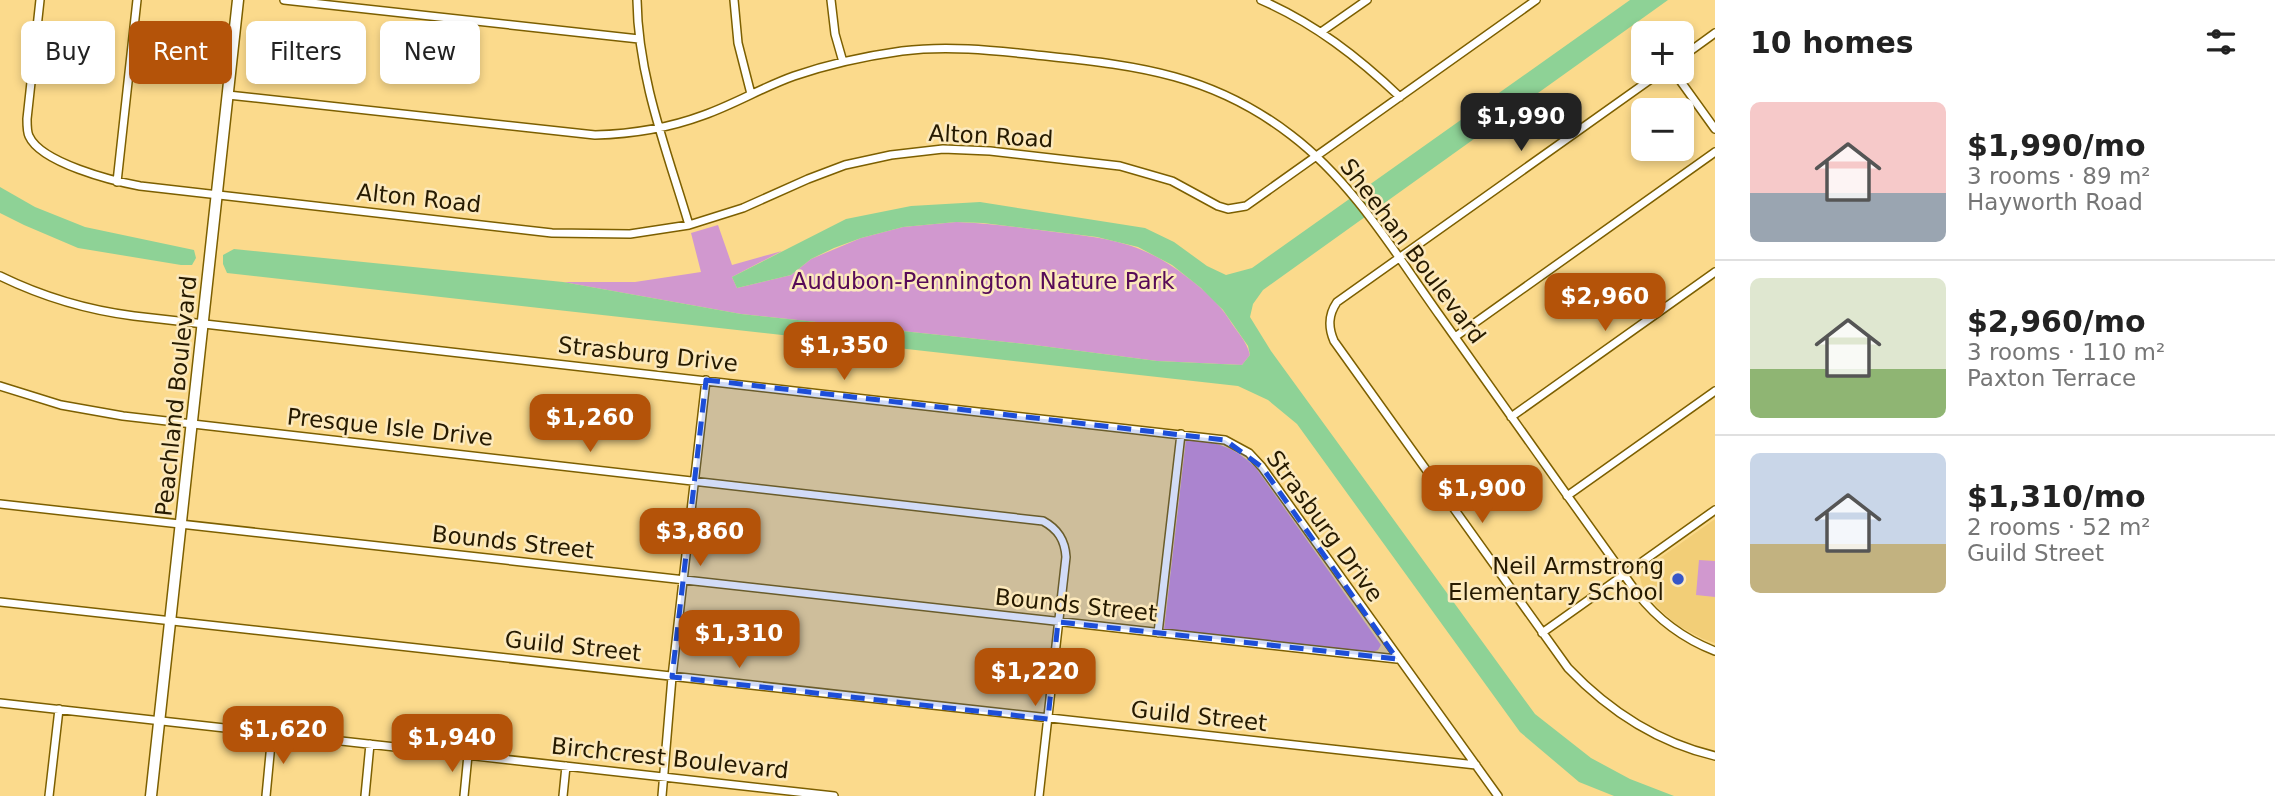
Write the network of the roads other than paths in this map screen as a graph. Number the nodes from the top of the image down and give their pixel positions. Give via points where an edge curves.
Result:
1 (40, 0) edge
2 (137, 0) edge
3 (238, 0) edge
4 (284, 0) edge
5 (637, 0) edge
6 (734, 0) edge
7 (831, 0) edge
8 (1261, 0) edge
9 (1367, 0) edge
10 (1536, 0) edge
11 (1321, 32) junction
12 (1715, 33) edge
13 (639, 39) junction
14 (1694, 48) edge
15 (843, 62) junction
16 (1644, 84) edge
17 (1683, 84) edge
18 (751, 94) junction
19 (228, 95) junction
20 (1400, 97) junction
21 (660, 128) junction
22 (1715, 129) edge
23 (1715, 152) edge
24 (1317, 156) junction
25 (117, 182) junction
26 (217, 195) junction
27 (689, 225) junction
28 (1398, 258) junction
29 (1715, 272) edge
30 (0, 276) edge
31 (203, 324) junction
32 (1455, 337) junction
33 (706, 380) junction
34 (0, 386) edge
35 (1715, 391) edge
36 (1511, 416) junction
37 (192, 424) junction
38 (1181, 433) junction
39 (695, 480) junction
40 (1567, 496) junction
41 (0, 504) edge
42 (1715, 510) edge
43 (181, 524) junction
44 (1624, 575) junction
45 (683, 580) junction
46 (0, 601) edge
47 (170, 621) junction
48 (1058, 622) junction
49 (1158, 633) junction
50 (1542, 633) junction
51 (1715, 651) edge
52 (1397, 659) junction
53 (672, 677) junction
54 (0, 703) edge
55 (59, 709) junction
56 (1048, 719) junction
57 (160, 721) junction
58 (272, 733) junction
59 (370, 744) junction
60 (468, 755) junction
61 (1715, 756) edge
62 (1476, 765) junction
63 (566, 766) junction
64 (664, 777) junction
65 (50, 796) edge
66 (151, 796) edge
67 (265, 796) edge
68 (365, 796) edge
69 (464, 796) edge
70 (563, 796) edge
71 (662, 796) edge
72 (834, 796) edge
73 (1039, 796) edge
74 (1497, 796) edge

1 - 25 street, Alton Road via 29,137 57,159
2 - 25 street
3 - 19 street, Peachland Boulevard
4 - 13 street
5 - 13 street
6 - 18 street via 738,43
7 - 15 street
8 - 11 street
9 - 11 street
10 - 20 street, Alton Road
11 - 20 street
12 - 14 street
13 - 21 street
15 - 18 street, Sheehan Boulevard
15 - 24 street, Sheehan Boulevard via 906,51 965,49 1133,66 1181,77 1228,96 1272,121
16 - 28 street
17 - 22 street
18 - 21 street, Sheehan Boulevard via 706,115
19 - 21 street, Sheehan Boulevard via 574,134
19 - 26 street, Peachland Boulevard
20 - 24 street, Alton Road
21 - 27 street
23 - 32 street
24 - 27 street, Alton Road via 1246,206 1228,209 1172,181 1120,166 990,151 917,151 845,165 743,208
24 - 28 street, Sheehan Boulevard via 1352,194
25 - 26 street, Alton Road
26 - 27 street, Alton Road via 573,234 630,234
26 - 31 street, Peachland Boulevard
28 - 32 street, Sheehan Boulevard
28 - 50 street via 1337,302 1329,330
29 - 36 street
30 - 31 street, Strasburg Drive via 88,308
31 - 33 street, Strasburg Drive
31 - 37 street, Peachland Boulevard
32 - 36 street, Sheehan Boulevard
33 - 38 street, Strasburg Drive
33 - 39 street
34 - 37 street, Presque Isle Drive via 95,412
35 - 40 street
36 - 40 street, Sheehan Boulevard
37 - 39 street, Presque Isle Drive
37 - 43 street, Peachland Boulevard
38 - 49 street
38 - 52 street, Strasburg Drive via 1225,440 1249,453
39 - 45 street
39 - 48 street, Presque Isle Drive via 1043,521 1058,531 1066,548
40 - 44 street, Sheehan Boulevard
41 - 43 street, Bounds Street
42 - 44 street
43 - 45 street, Bounds Street
43 - 47 street, Peachland Boulevard
44 - 50 street
44 - 51 street, Sheehan Boulevard via 1664,622
45 - 48 street, Bounds Street
45 - 53 street
46 - 47 street, Guild Street
47 - 53 street, Guild Street
47 - 57 street, Peachland Boulevard
48 - 49 street, Bounds Street
48 - 56 street, Presque Isle Drive
49 - 52 street, Bounds Street
50 - 61 street via 1567,668 1614,710 1672,743
52 - 62 street, Strasburg Drive
53 - 56 street, Guild Street
53 - 64 street
54 - 55 street, Birchcrest Boulevard
55 - 57 street, Birchcrest Boulevard
55 - 65 street
56 - 62 street, Guild Street
56 - 73 street, Presque Isle Drive
57 - 58 street, Birchcrest Boulevard
57 - 66 street, Peachland Boulevard
58 - 59 street, Birchcrest Boulevard
58 - 67 street
59 - 60 street, Birchcrest Boulevard
59 - 68 street
60 - 63 street, Birchcrest Boulevard
60 - 69 street
62 - 74 street, Strasburg Drive
63 - 64 street, Birchcrest Boulevard
63 - 70 street
64 - 71 street
64 - 72 street, Birchcrest Boulevard

